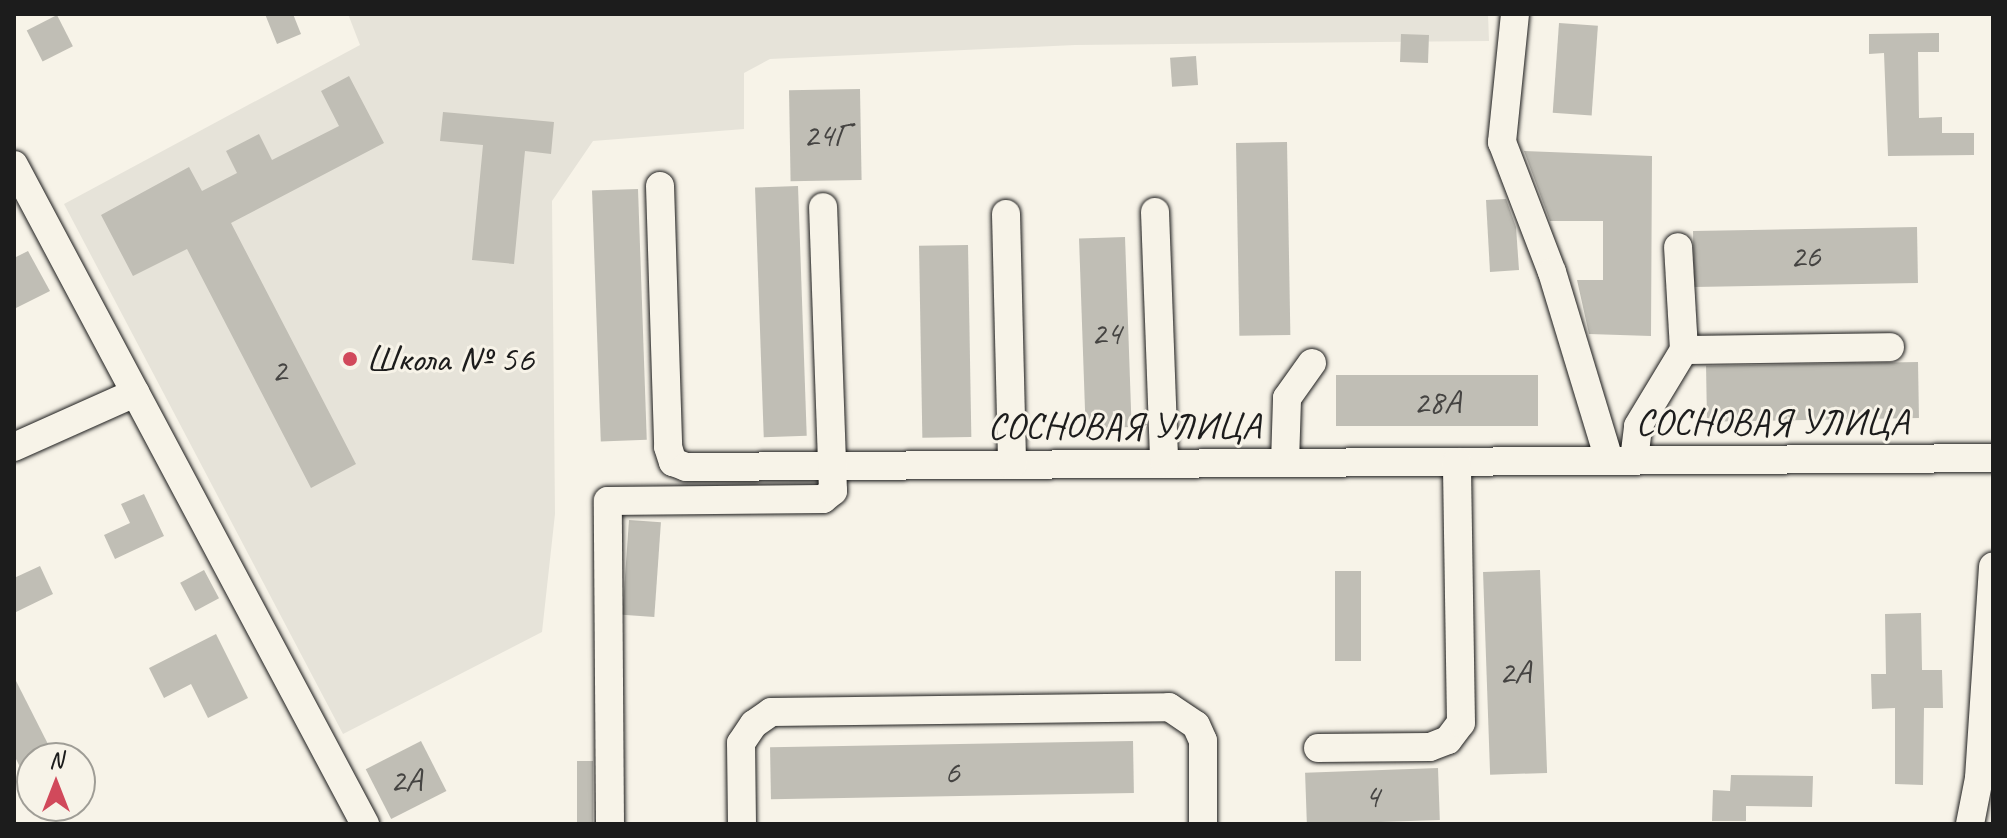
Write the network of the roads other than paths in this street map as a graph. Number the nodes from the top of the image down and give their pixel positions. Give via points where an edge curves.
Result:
1 (1515, 14) edge
2 (14, 165) edge
3 (660, 186) dead end
4 (823, 207) dead end
5 (1155, 212) dead end
6 (1006, 214) dead end
7 (1678, 247) dead end
8 (1890, 347) dead end
9 (1684, 350) junction
10 (1312, 363) dead end
11 (135, 393) junction
12 (14, 447) edge
13 (1993, 458) edge
14 (1622, 460) junction
15 (1457, 462) junction
16 (1164, 463) junction
17 (1285, 463) junction
18 (1012, 465) junction
19 (832, 466) junction
20 (1993, 566) edge
21 (1318, 748) dead end
22 (365, 824) edge
23 (610, 824) edge
24 (742, 824) edge
25 (1203, 824) edge
26 (1970, 824) edge

1 - 14 street via 1502,142
2 - 11 street
3 - 19 street, СОСНОВАЯ УЛИЦА via 668,447 673,462 686,467
4 - 19 street
5 - 16 street
6 - 18 street
7 - 9 street
8 - 9 street
9 - 14 street
10 - 17 street via 1287,398
11 - 12 street
11 - 22 street
13 - 14 street, СОСНОВАЯ УЛИЦА
14 - 15 street, СОСНОВАЯ УЛИЦА
15 - 17 street, СОСНОВАЯ УЛИЦА
15 - 21 street via 1461,723 1448,740 1430,747
16 - 17 street, СОСНОВАЯ УЛИЦА
16 - 18 street, СОСНОВАЯ УЛИЦА
18 - 19 street, СОСНОВАЯ УЛИЦА
19 - 23 street via 833,491 823,499 608,501
20 - 26 street via 1979,778
24 - 25 street via 741,743 771,712 1169,707 1196,725 1203,741

